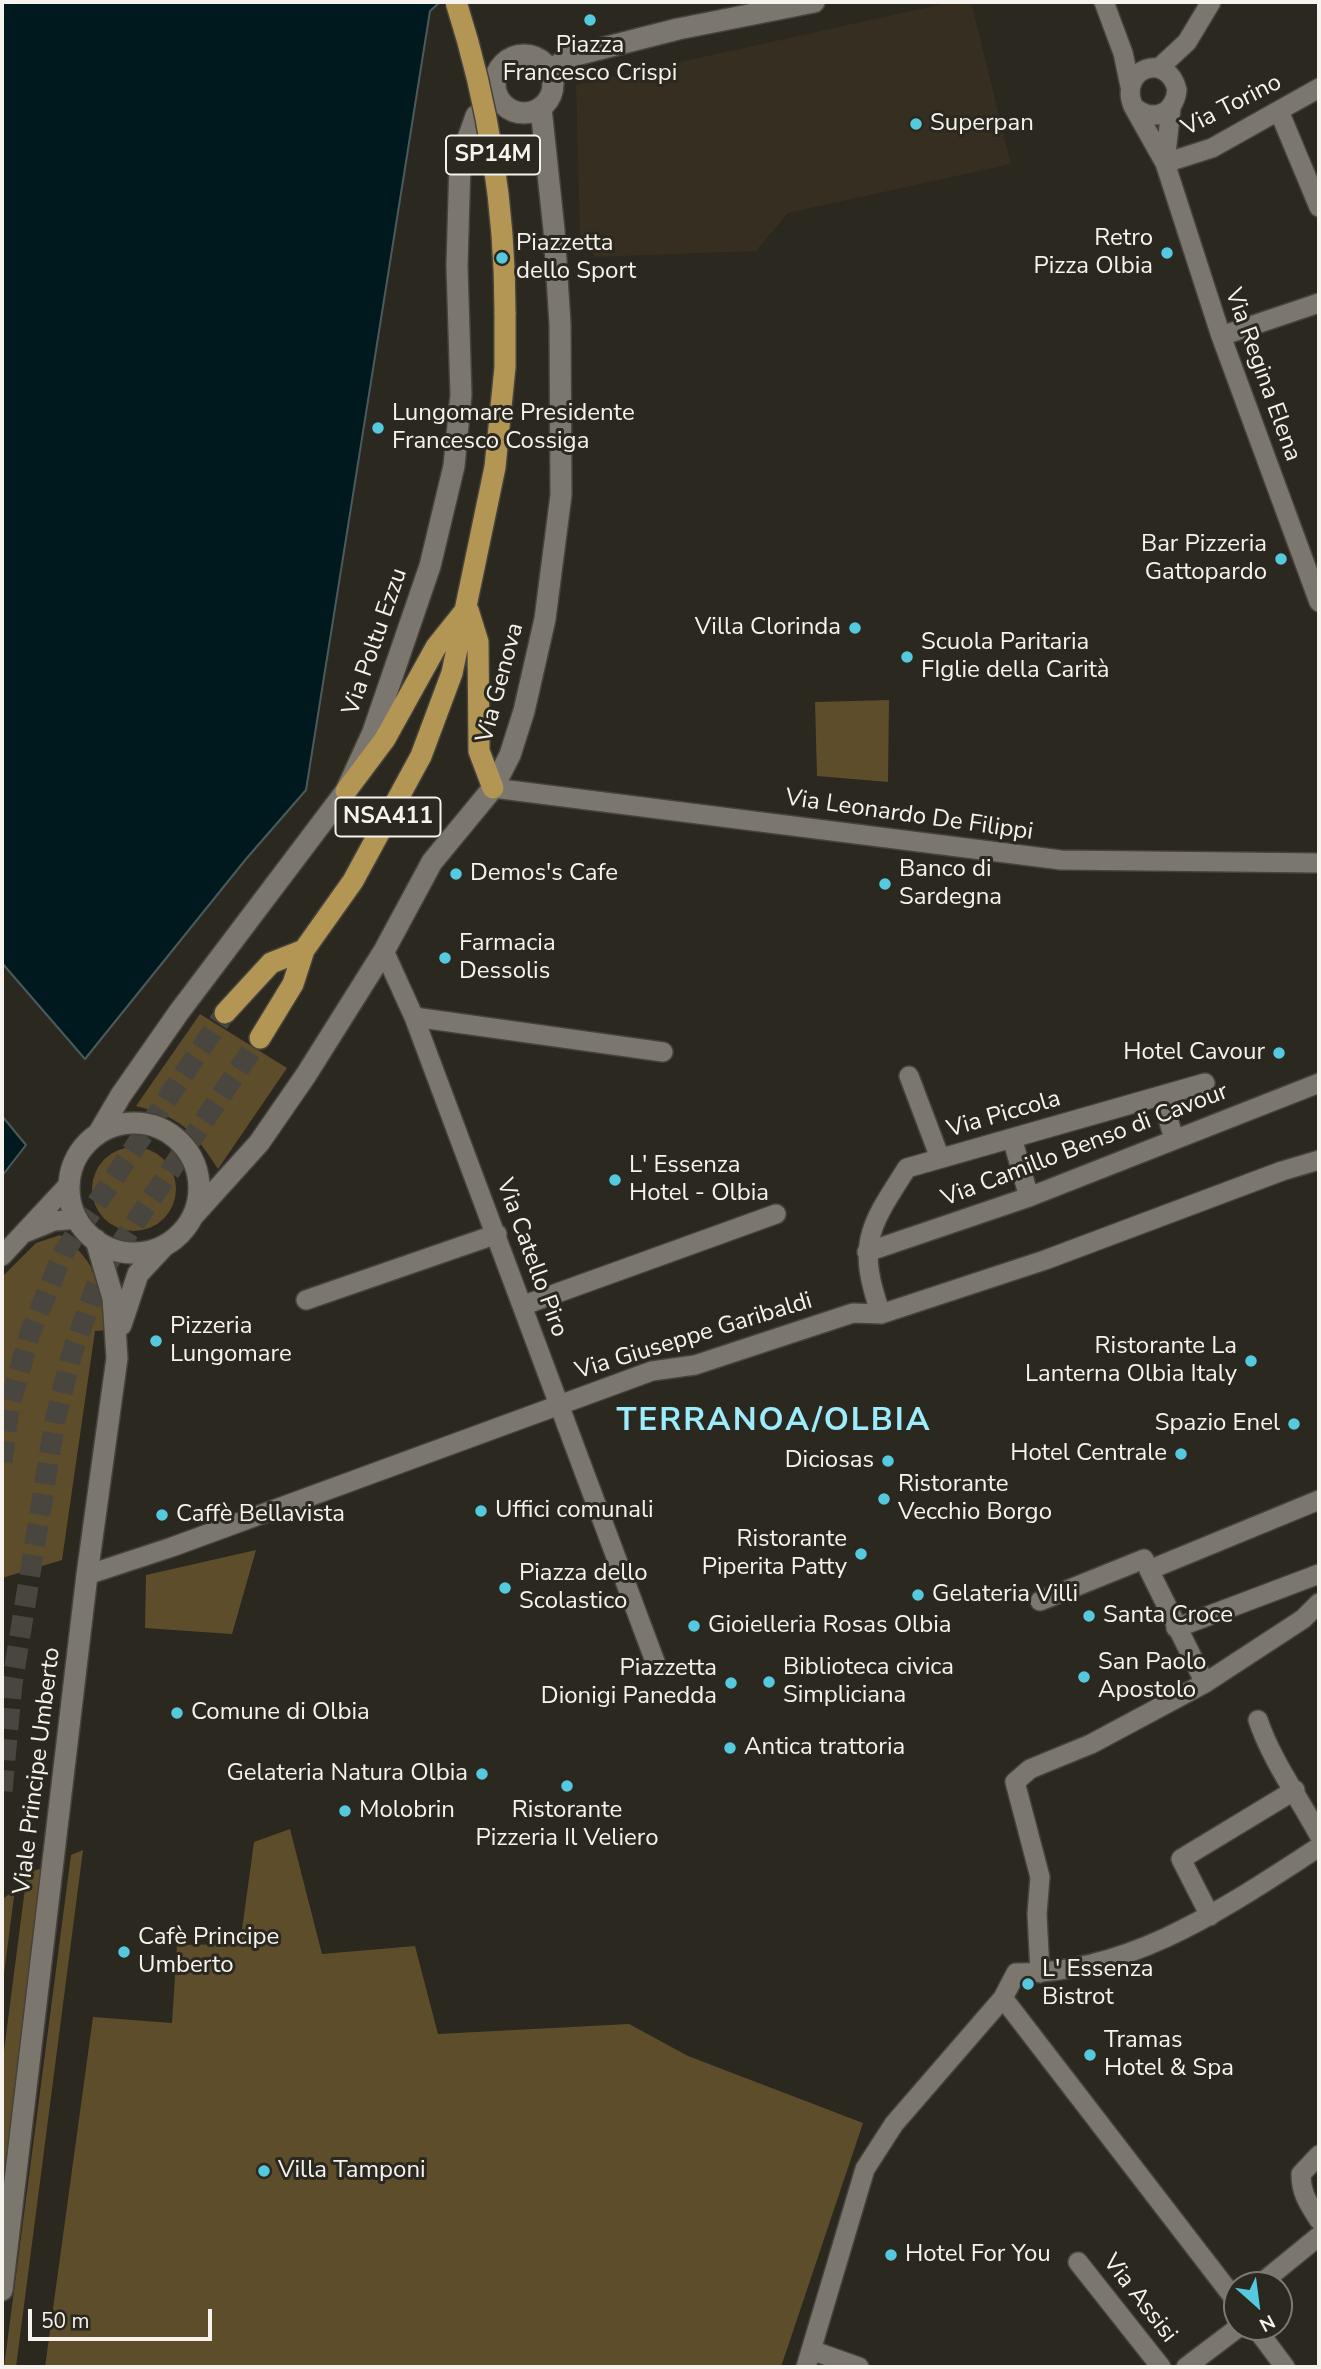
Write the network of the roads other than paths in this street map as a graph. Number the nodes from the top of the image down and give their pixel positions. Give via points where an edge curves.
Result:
1 (456, 2) edge
2 (814, 2) edge
3 (1104, 2) edge
4 (1210, 2) edge
5 (1123, 53) junction
6 (1154, 68) junction
7 (550, 72) junction
8 (1319, 88) edge
9 (1132, 96) junction
10 (498, 97) junction
11 (541, 108) junction
12 (1171, 108) junction
13 (1279, 111) junction
14 (1165, 163) junction
15 (1319, 207) edge
16 (1319, 303) edge
17 (1221, 336) junction
18 (1318, 595) edge
19 (468, 608) junction
20 (494, 788) junction
21 (346, 791) junction
22 (1319, 863) edge
23 (304, 950) junction
24 (384, 951) junction
25 (225, 1013) tunnel mouth
26 (414, 1017) junction
27 (260, 1038) tunnel mouth
28 (663, 1052) dead end
29 (909, 1076) dead end
30 (1205, 1083) dead end
31 (1319, 1083) edge
32 (1162, 1098) junction
33 (98, 1134) junction
34 (1012, 1138) junction
35 (1174, 1139) junction
36 (940, 1158) junction
37 (1319, 1160) edge
38 (70, 1183) junction
39 (1029, 1197) junction
40 (776, 1214) dead end
41 (193, 1216) junction
42 (78, 1219) junction
43 (26, 1233) junction
44 (497, 1234) junction
45 (96, 1240) junction
46 (167, 1244) junction
47 (867, 1252) junction
48 (2, 1256) edge
49 (306, 1300) dead end
50 (524, 1305) junction
51 (881, 1314) junction
52 (117, 1341) junction
53 (559, 1405) junction
54 (1319, 1500) edge
55 (1147, 1564) junction
56 (1319, 1574) edge
57 (87, 1575) junction
58 (1040, 1601) dead end
59 (1319, 1603) edge
60 (1176, 1628) junction
61 (656, 1664) dead end
62 (1205, 1683) junction
63 (1258, 1720) dead end
64 (1295, 1790) junction
65 (1319, 1835) edge
66 (1319, 1847) edge
67 (1210, 1916) junction
68 (1040, 1973) junction
69 (1003, 1998) junction
70 (1319, 2155) edge
71 (1319, 2220) edge
72 (1319, 2235) edge
73 (1079, 2262) dead end
74 (1276, 2271) edge
75 (1223, 2284) edge
76 (2, 2290) edge
77 (1223, 2339) edge
78 (1266, 2341) edge
79 (808, 2359) edge
80 (859, 2367) edge
81 (1161, 2367) edge
82 (1186, 2367) edge
83 (1285, 2367) edge

1 - 19 main road, SP14M, bridge via 473,56 492,149 505,263 505,367 498,442
2 - 7 street via 568,57
3 - 5 street, Via Regina Elena
4 - 6 street via 1187,42
5 - 6 street via 1137,64
5 - 9 street, Via Regina Elena
6 - 9 street via 1134,78
6 - 12 street via 1166,71 1176,83
7 - 10 street via 533,56 515,56 496,77
7 - 11 street via 552,93
8 - 13 street, Via Torino
9 - 12 street via 1152,116
9 - 14 street, Via Regina Elena
10 - 11 street via 512,111
10 - 21 street, Via Poltu Ezzu via 476,116 460,161 461,395 454,466 430,566 373,732
11 - 20 street, Via Genova via 560,324 561,495 545,619 524,712
12 - 14 street, Via Regina Elena
13 - 14 street, Via Torino via 1212,148
13 - 15 street
14 - 17 street, Via Regina Elena
16 - 17 street
17 - 18 street, Via Regina Elena
19 - 20 main road via 478,642 479,751
19 - 21 main road via 436,646 385,739
19 - 23 main road, NSA411 via 452,673 421,756 353,881
20 - 22 street, Via Leonardo De Filippi via 1061,860
20 - 24 street, Via Genova via 432,862
21 - 33 street, Via Poltu Ezzu via 179,1012
23 - 25 main road via 271,963
23 - 27 main road, NSA411 via 293,984
24 - 26 street, Via Catello Piro
24 - 41 street, Via Genova via 259,1143
26 - 28 street
26 - 44 street, Via Catello Piro
29 - 36 street
30 - 32 street, Via Piccola
31 - 35 street, Via Camillo Benso di Cavour
32 - 34 street, Via Piccola
32 - 35 street
33 - 38 street via 77,1157
33 - 41 street via 136,1123 158,1127 178,1139 192,1156 199,1177
34 - 36 street, Via Piccola
34 - 39 street
35 - 39 street, Via Camillo Benso di Cavour
36 - 47 street, Via Piccola via 907,1168 876,1217
37 - 51 street, Via Giuseppe Garibaldi
38 - 42 street
38 - 43 street
39 - 47 street, Via Camillo Benso di Cavour
40 - 50 street
41 - 46 street
42 - 43 street via 54,1221
42 - 45 street
43 - 48 street
44 - 49 street
44 - 50 street, Via Catello Piro
45 - 46 street via 128,1252
45 - 52 street, Viale Principe Umberto via 113,1298
46 - 52 street, Viale Principe Umberto via 138,1274
47 - 51 street
50 - 53 street, Via Catello Piro
51 - 53 street, Via Giuseppe Garibaldi via 853,1313 695,1364 652,1371
52 - 57 street, Viale Principe Umberto
53 - 57 street, Via Giuseppe Garibaldi
53 - 61 street, Via Catello Piro
54 - 55 street
55 - 58 street
55 - 60 street
56 - 60 street
57 - 76 street, Viale Principe Umberto
59 - 62 street via 1303,1619
60 - 62 street
62 - 68 street via 1091,1744 1030,1769 1014,1782 1040,1877
63 - 64 street via 1270,1754
64 - 65 street
64 - 67 street via 1181,1859
66 - 67 street
67 - 68 street via 1150,1945 1090,1964
68 - 69 street via 1016,1973
69 - 75 street
69 - 79 street via 894,2124 865,2169
70 - 71 street via 1301,2174 1305,2198
72 - 74 street
73 - 81 street, Via Assisi
77 - 82 street
78 - 83 street
79 - 80 street

